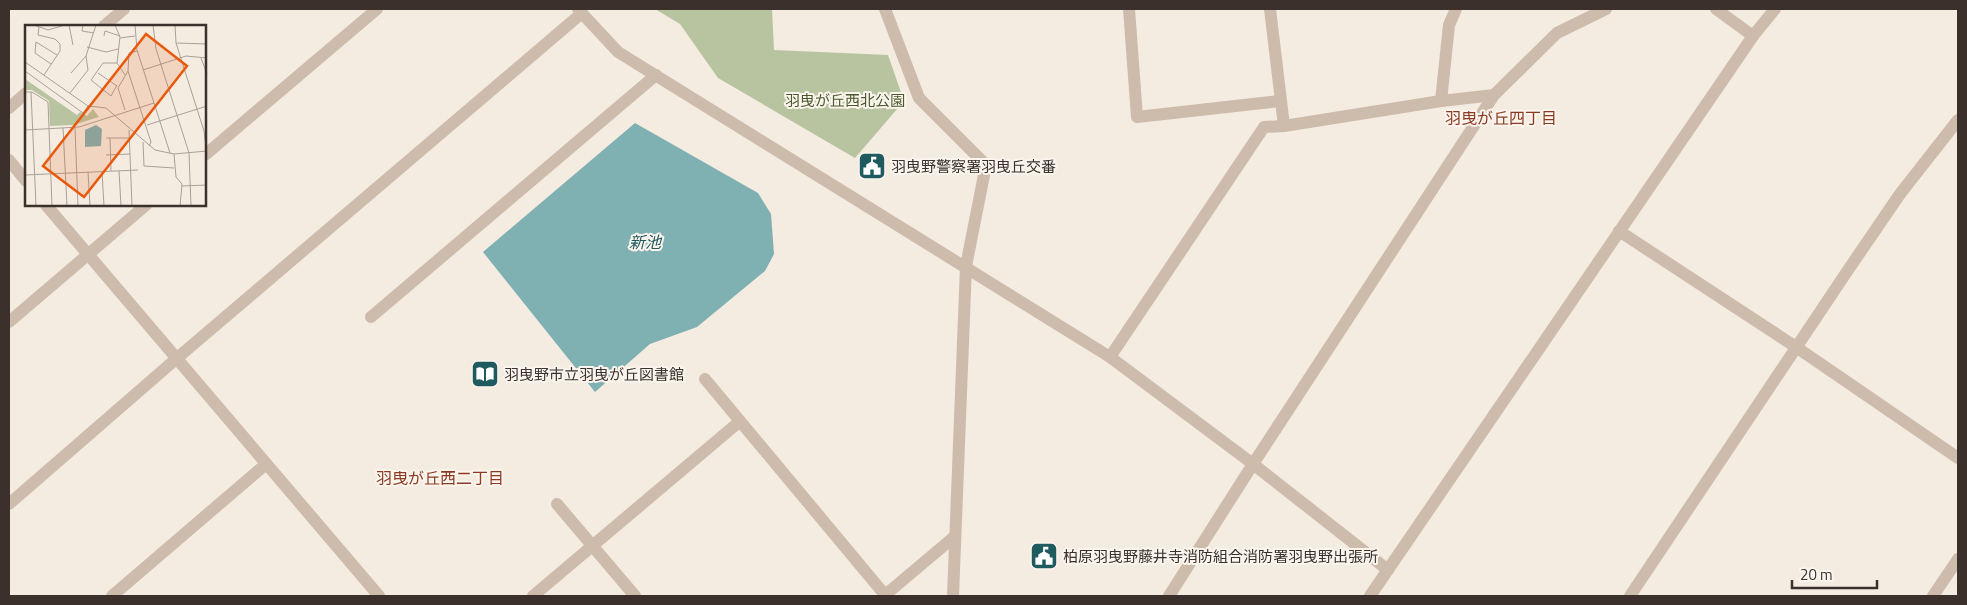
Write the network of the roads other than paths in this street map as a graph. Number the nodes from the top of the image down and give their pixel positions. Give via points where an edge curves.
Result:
1 (124, 9) edge
2 (377, 9) edge
3 (885, 9) edge
4 (1129, 9) edge
5 (1270, 9) edge
6 (1456, 9) edge
7 (1606, 9) edge
8 (1716, 9) edge
9 (1775, 9) edge
10 (580, 11) edge
11 (105, 25) edge
12 (1753, 36) junction
13 (656, 75) junction
14 (25, 94) edge
15 (1494, 95) junction
16 (1280, 101) junction
17 (1441, 101) junction
18 (9, 108) edge
19 (1958, 120) edge
20 (1284, 126) junction
21 (206, 154) edge
22 (9, 160) edge
23 (25, 180) edge
24 (47, 206) edge
25 (145, 206) edge
26 (1619, 231) junction
27 (88, 254) junction
28 (966, 266) junction
29 (371, 317) dead end
30 (9, 322) edge
31 (1796, 347) junction
32 (1110, 357) junction
33 (176, 359) junction
34 (705, 379) dead end
35 (739, 422) junction
36 (1958, 458) edge
37 (266, 464) junction
38 (1253, 464) junction
39 (9, 504) edge
40 (556, 504) dead end
41 (954, 537) junction
42 (593, 546) junction
43 (1958, 559) edge
44 (1388, 570) junction
45 (372, 594) edge
46 (112, 596) edge
47 (533, 596) edge
48 (634, 596) edge
49 (884, 596) edge
50 (953, 596) edge
51 (1168, 596) edge
52 (1370, 596) edge
53 (1630, 596) edge
54 (1932, 596) edge

1 - 11 street
2 - 21 street
3 - 28 street via 920,98 986,165
4 - 16 street via 1137,117
5 - 16 street
6 - 17 street via 1449,25
7 - 15 street via 1557,33
8 - 12 street
9 - 12 street
10 - 13 street via 618,52
10 - 33 street
12 - 26 street
13 - 28 street
13 - 29 street
14 - 18 street
15 - 17 street
15 - 38 street
16 - 20 street
17 - 20 street
19 - 31 street via 1900,194
20 - 32 street via 1264,127
22 - 23 street
24 - 27 street
25 - 27 street
26 - 31 street
26 - 44 street
27 - 30 street
27 - 33 street
28 - 32 street
28 - 41 street
31 - 36 street
31 - 53 street
32 - 38 street
33 - 37 street
33 - 39 street
34 - 35 street
35 - 42 street
35 - 49 street
37 - 45 street
37 - 46 street
38 - 44 street
38 - 51 street
40 - 42 street
41 - 49 street
41 - 50 street
42 - 47 street
42 - 48 street
43 - 54 street
44 - 52 street

